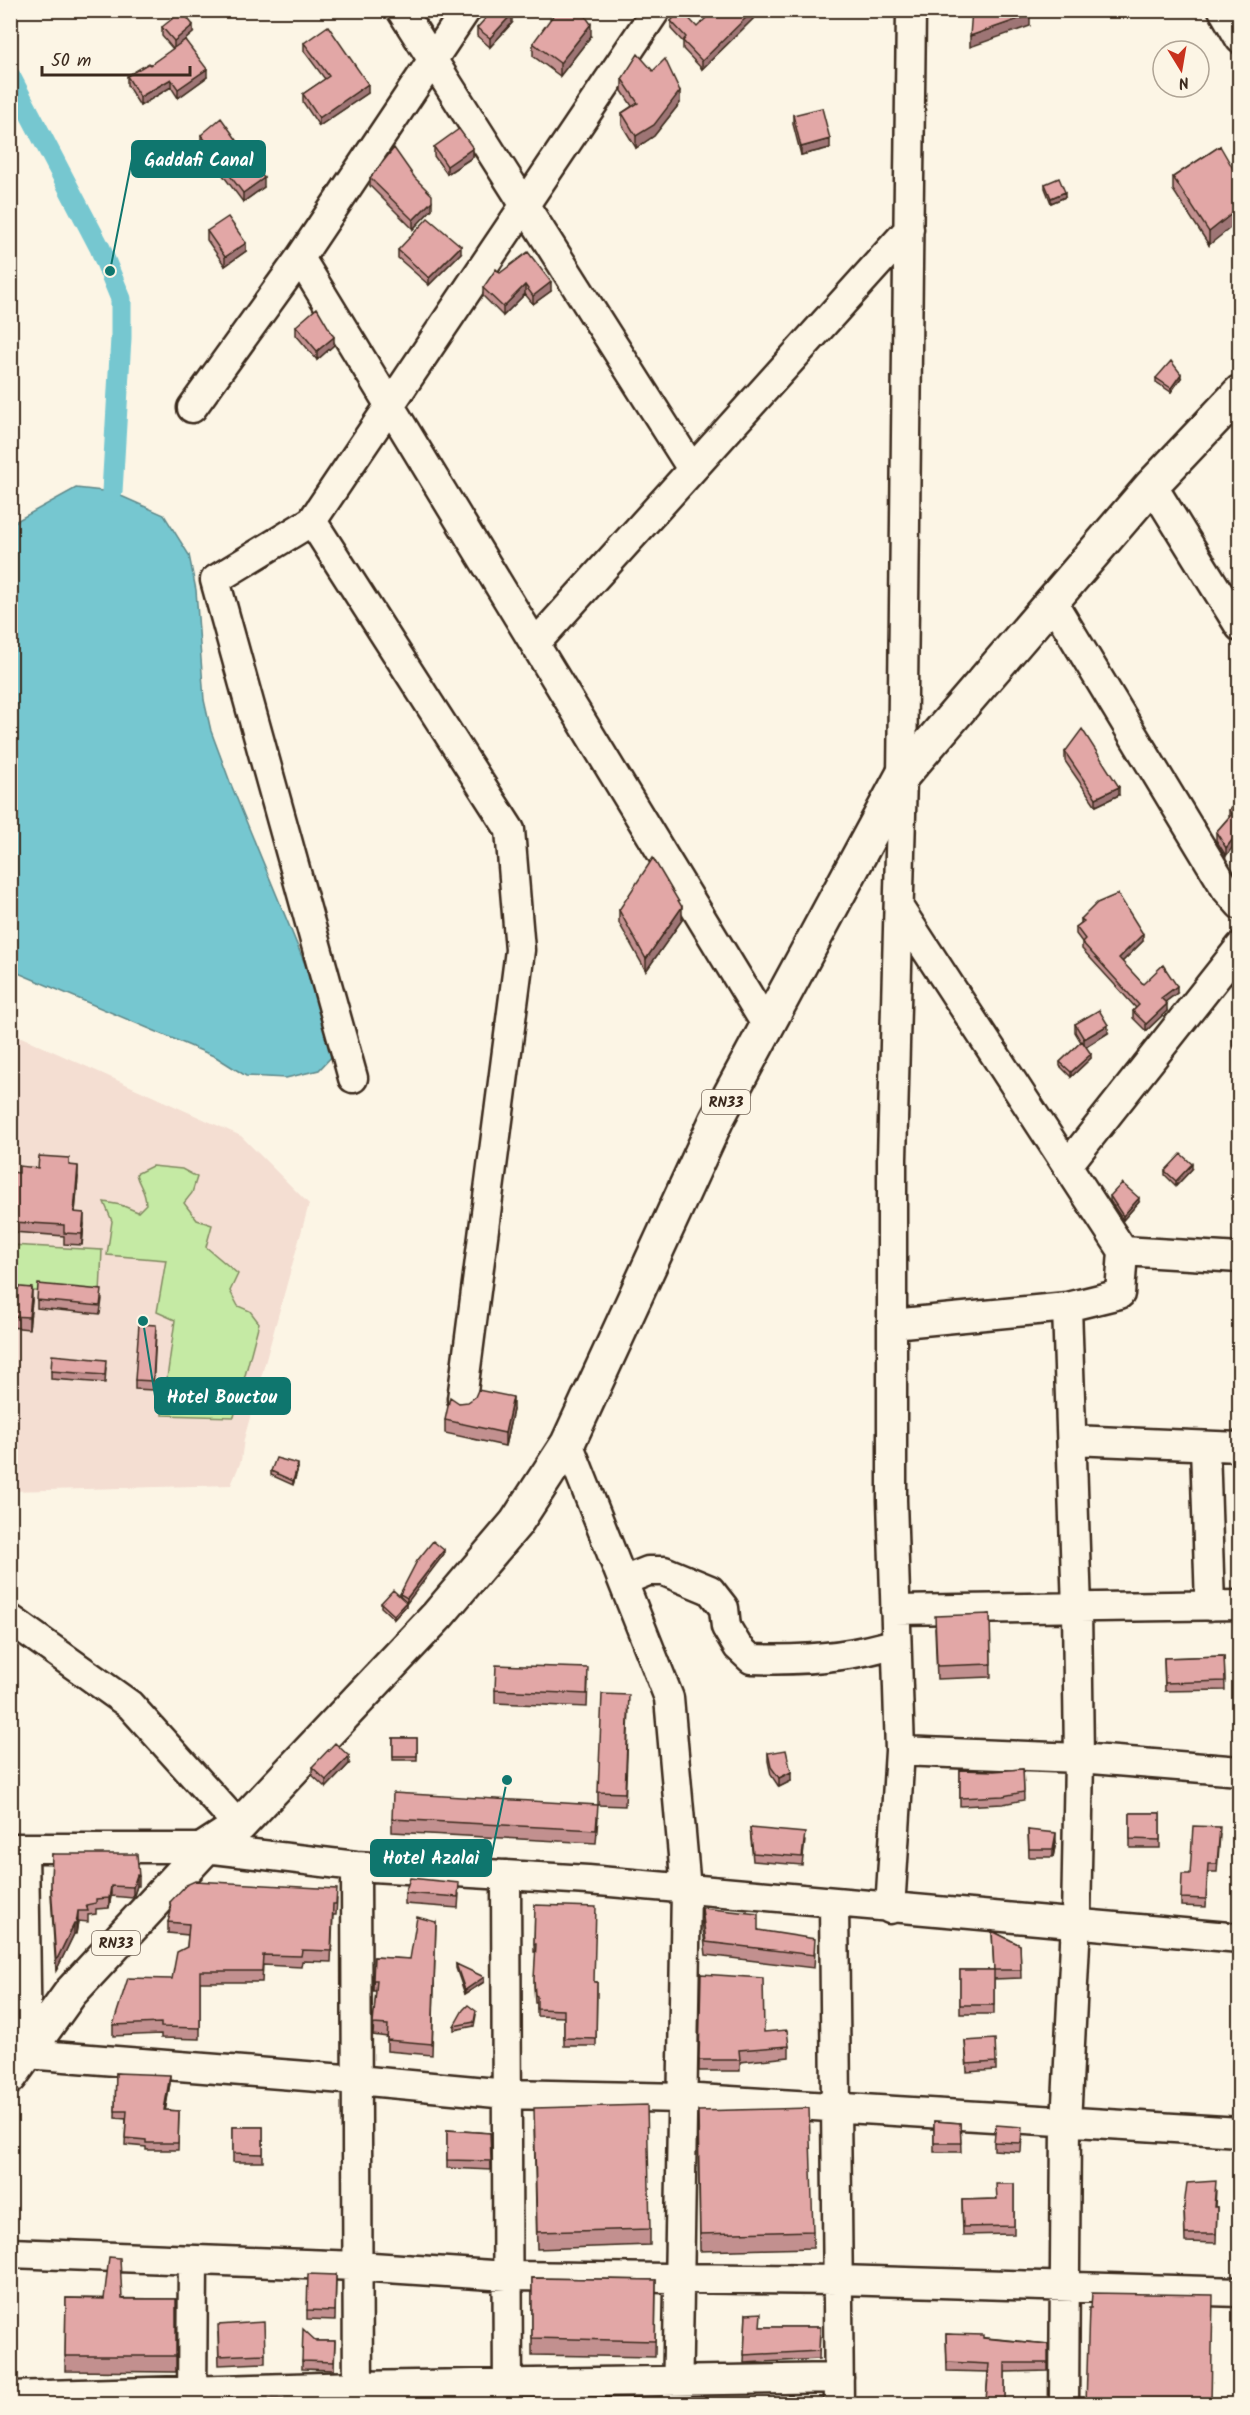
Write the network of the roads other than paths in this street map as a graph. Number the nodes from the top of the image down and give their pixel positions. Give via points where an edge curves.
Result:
1 (401, 10) edge
2 (466, 10) edge
3 (656, 10) edge
4 (911, 10) edge
5 (1223, 10) edge
6 (1239, 39) edge
7 (433, 61) junction
8 (525, 206) junction
9 (909, 229) junction
10 (300, 258) junction
11 (1239, 392) edge
12 (390, 406) junction
13 (192, 408) dead end
14 (693, 469) junction
15 (1152, 485) junction
16 (312, 521) junction
17 (1052, 601) junction
18 (1239, 627) edge
19 (535, 644) junction
20 (902, 776) junction
21 (1239, 905) edge
22 (899, 908) junction
23 (1239, 947) edge
24 (767, 1026) junction
25 (353, 1078) dead end
26 (1067, 1166) junction
27 (1123, 1251) junction
28 (1239, 1258) edge
29 (1067, 1307) junction
30 (892, 1324) junction
31 (462, 1399) dead end
32 (1072, 1440) junction
33 (568, 1443) junction
34 (1205, 1446) junction
35 (1239, 1448) edge
36 (623, 1581) junction
37 (1239, 1605) edge
38 (1210, 1606) junction
39 (1077, 1609) junction
40 (895, 1610) junction
41 (10, 1619) edge
42 (896, 1643) junction
43 (900, 1751) junction
44 (1079, 1758) junction
45 (1239, 1771) edge
46 (239, 1826) junction
47 (17, 1848) edge
48 (205, 1848) junction
49 (356, 1866) junction
50 (506, 1875) junction
51 (686, 1890) junction
52 (834, 1903) junction
53 (890, 1909) junction
54 (1076, 1923) junction
55 (1239, 1938) edge
56 (19, 2065) edge
57 (357, 2080) junction
58 (507, 2094) junction
59 (682, 2098) junction
60 (836, 2108) junction
61 (1066, 2123) junction
62 (1239, 2132) edge
63 (10, 2253) edge
64 (193, 2260) junction
65 (357, 2266) junction
66 (507, 2276) junction
67 (679, 2278) junction
68 (838, 2280) junction
69 (1065, 2287) junction
70 (1239, 2292) edge
71 (839, 2391) edge
72 (677, 2393) edge
73 (508, 2394) edge
74 (358, 2395) edge
75 (10, 2396) edge
76 (192, 2398) edge
77 (1064, 2404) edge

1 - 7 street
2 - 7 street
3 - 8 street
4 - 9 street
5 - 6 street
7 - 8 street
7 - 10 street
8 - 12 street
8 - 14 street
9 - 14 street
9 - 20 street
10 - 12 street
10 - 13 street
11 - 15 main road, RN33
12 - 16 street
12 - 19 street
14 - 19 street
15 - 17 main road, RN33
15 - 18 street
16 - 25 street via 215,580
16 - 31 street via 510,830 520,950
17 - 20 main road, RN33
17 - 21 street
19 - 24 street
20 - 22 street
20 - 24 main road, RN33
22 - 26 street
22 - 30 street
23 - 26 street
24 - 33 main road, RN33 via 717,1119
26 - 27 street
27 - 28 street
27 - 29 street via 1120,1294
29 - 30 street
29 - 32 street
30 - 40 street
32 - 34 street
32 - 39 street
33 - 36 street
33 - 46 main road, RN33 via 516,1523 438,1616
34 - 35 street
34 - 38 street
36 - 42 street via 648,1571 664,1570 710,1590 724,1608 726,1627 751,1659 829,1658
36 - 51 street via 669,1698
37 - 38 street
38 - 39 street
39 - 40 street
39 - 44 street
40 - 42 street
41 - 46 street via 130,1705
42 - 43 street
43 - 44 street
43 - 53 street
44 - 45 street
44 - 54 street
46 - 48 main road, RN33
47 - 48 street
47 - 56 street
48 - 49 street
48 - 56 main road, RN33 via 71,1992
49 - 50 street
49 - 57 street
50 - 51 street
50 - 58 street
51 - 52 street
51 - 59 street
52 - 53 street
52 - 60 street
53 - 54 street
54 - 55 street
54 - 61 street
56 - 57 street
57 - 58 street
57 - 65 street
58 - 59 street
58 - 66 street
59 - 60 street
59 - 67 street
60 - 61 street
60 - 68 street
61 - 62 street
61 - 69 street
63 - 64 street
64 - 65 street
64 - 76 street
65 - 66 street
65 - 74 street
66 - 67 street
66 - 73 street
67 - 68 street
67 - 72 street
68 - 69 street
68 - 71 street
69 - 70 street
69 - 77 street
71 - 72 street
72 - 73 street
73 - 74 street
74 - 76 street
75 - 76 street

